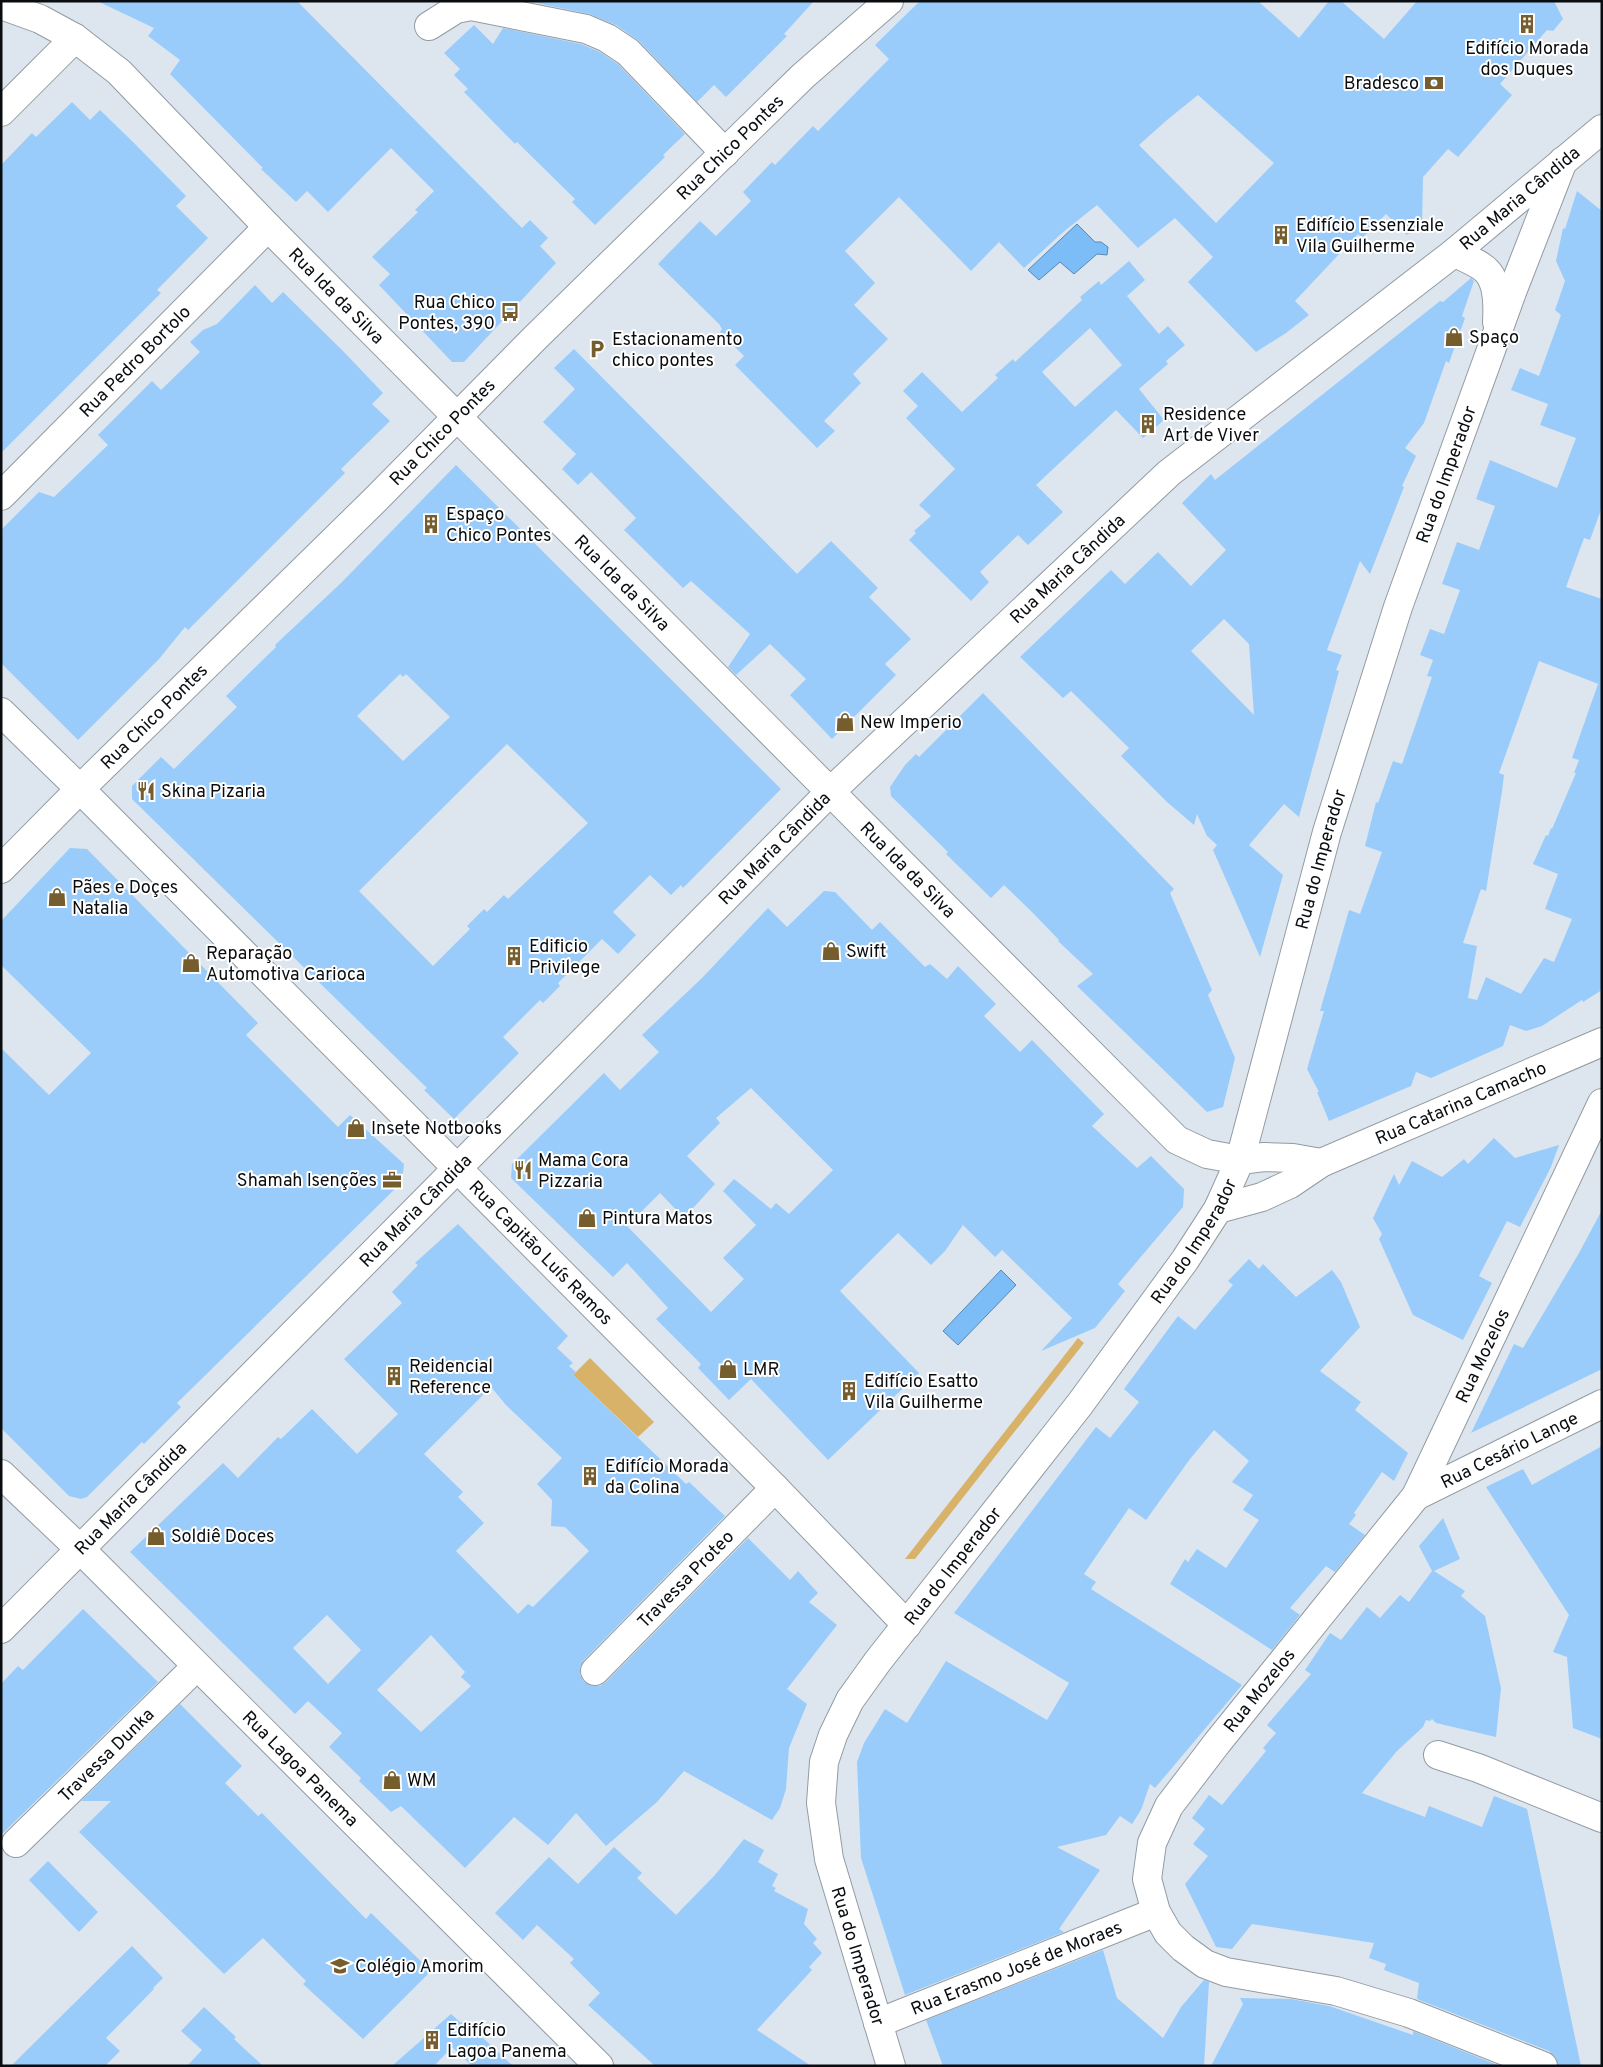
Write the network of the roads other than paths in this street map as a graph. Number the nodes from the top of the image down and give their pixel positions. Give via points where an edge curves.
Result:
1 (889, 1) edge
2 (1, 5) edge
3 (429, 26) dead end
4 (75, 38) junction
5 (1, 112) edge
6 (1602, 129) edge
7 (725, 153) junction
8 (1563, 161) junction
9 (268, 227) junction
10 (1455, 252) junction
11 (1496, 338) junction
12 (457, 417) junction
13 (1, 496) edge
14 (1, 712) edge
15 (80, 789) junction
16 (831, 791) junction
17 (1, 869) edge
18 (1602, 1042) edge
19 (1602, 1104) edge
20 (1240, 1160) junction
21 (1321, 1163) junction
22 (457, 1168) junction
23 (1218, 1209) junction
24 (1602, 1404) edge
25 (1, 1474) edge
26 (775, 1488) junction
27 (1416, 1496) junction
28 (80, 1549) junction
29 (907, 1625) junction
30 (1, 1629) edge
31 (196, 1667) junction
32 (595, 1672) dead end
33 (1438, 1755) dead end
34 (1602, 1818) edge
35 (16, 1843) dead end
36 (1156, 1912) junction
37 (878, 2023) junction
38 (599, 2066) edge
39 (891, 2066) edge
40 (1543, 2066) edge

1 - 7 street, Rua Chico Pontes via 803,76
2 - 4 street, Rua Ida da Silva via 40,19
3 - 7 street via 456,8 471,6 586,29 628,52
4 - 5 street
4 - 9 street, Rua Ida da Silva via 118,72
6 - 8 street, Rua Maria Cândida
7 - 12 street, Rua Chico Pontes
8 - 10 street, Rua Maria Cândida
8 - 11 street, Rua do Imperador
9 - 12 street, Rua Ida da Silva
9 - 13 street, Rua Pedro Bortolo
10 - 11 street, Rua do Imperador via 1485,268 1489,274 1497,295
10 - 16 street, Rua Maria Cândida via 1169,474
11 - 20 street, Rua do Imperador via 1398,607 1330,823
12 - 15 street, Rua Chico Pontes
12 - 16 street, Rua Ida da Silva
14 - 15 street, Rua Capitão Luís Ramos
15 - 17 street, Rua Chico Pontes
15 - 22 street, Rua Capitão Luís Ramos
16 - 20 street, Rua Ida da Silva via 1177,1140 1207,1154
16 - 22 street, Rua Maria Cândida
18 - 21 street, Rua Catarina Camacho
19 - 27 street, Rua Mozelos
20 - 21 street via 1264,1156
20 - 23 street, Rua do Imperador
21 - 23 street, Rua Catarina Camacho via 1290,1184 1262,1197
22 - 26 street, Rua Capitão Luís Ramos
22 - 28 street, Rua Maria Cândida
23 - 29 street, Rua do Imperador via 1186,1260 1080,1404
24 - 27 street, Rua Cesário Lange
25 - 28 street, Rua Lagoa Panema
26 - 29 street, Rua Capitão Luís Ramos
26 - 32 street, Travessa Proteo
27 - 36 street, Rua Mozelos via 1169,1806 1152,1843 1148,1879
28 - 30 street, Rua Maria Cândida
28 - 31 street, Rua Lagoa Panema
29 - 37 street, Rua do Imperador via 850,1700 833,1735 824,1762 821,1803 829,1859
31 - 35 street, Travessa Dunka
31 - 38 street, Rua Lagoa Panema
33 - 34 street
36 - 37 street, Rua Erasmo José de Moraes
36 - 40 street, Rua Mozelos via 1182,1948 1206,1964 1226,1972 1336,1991 1409,2013
37 - 39 street, Rua do Imperador

